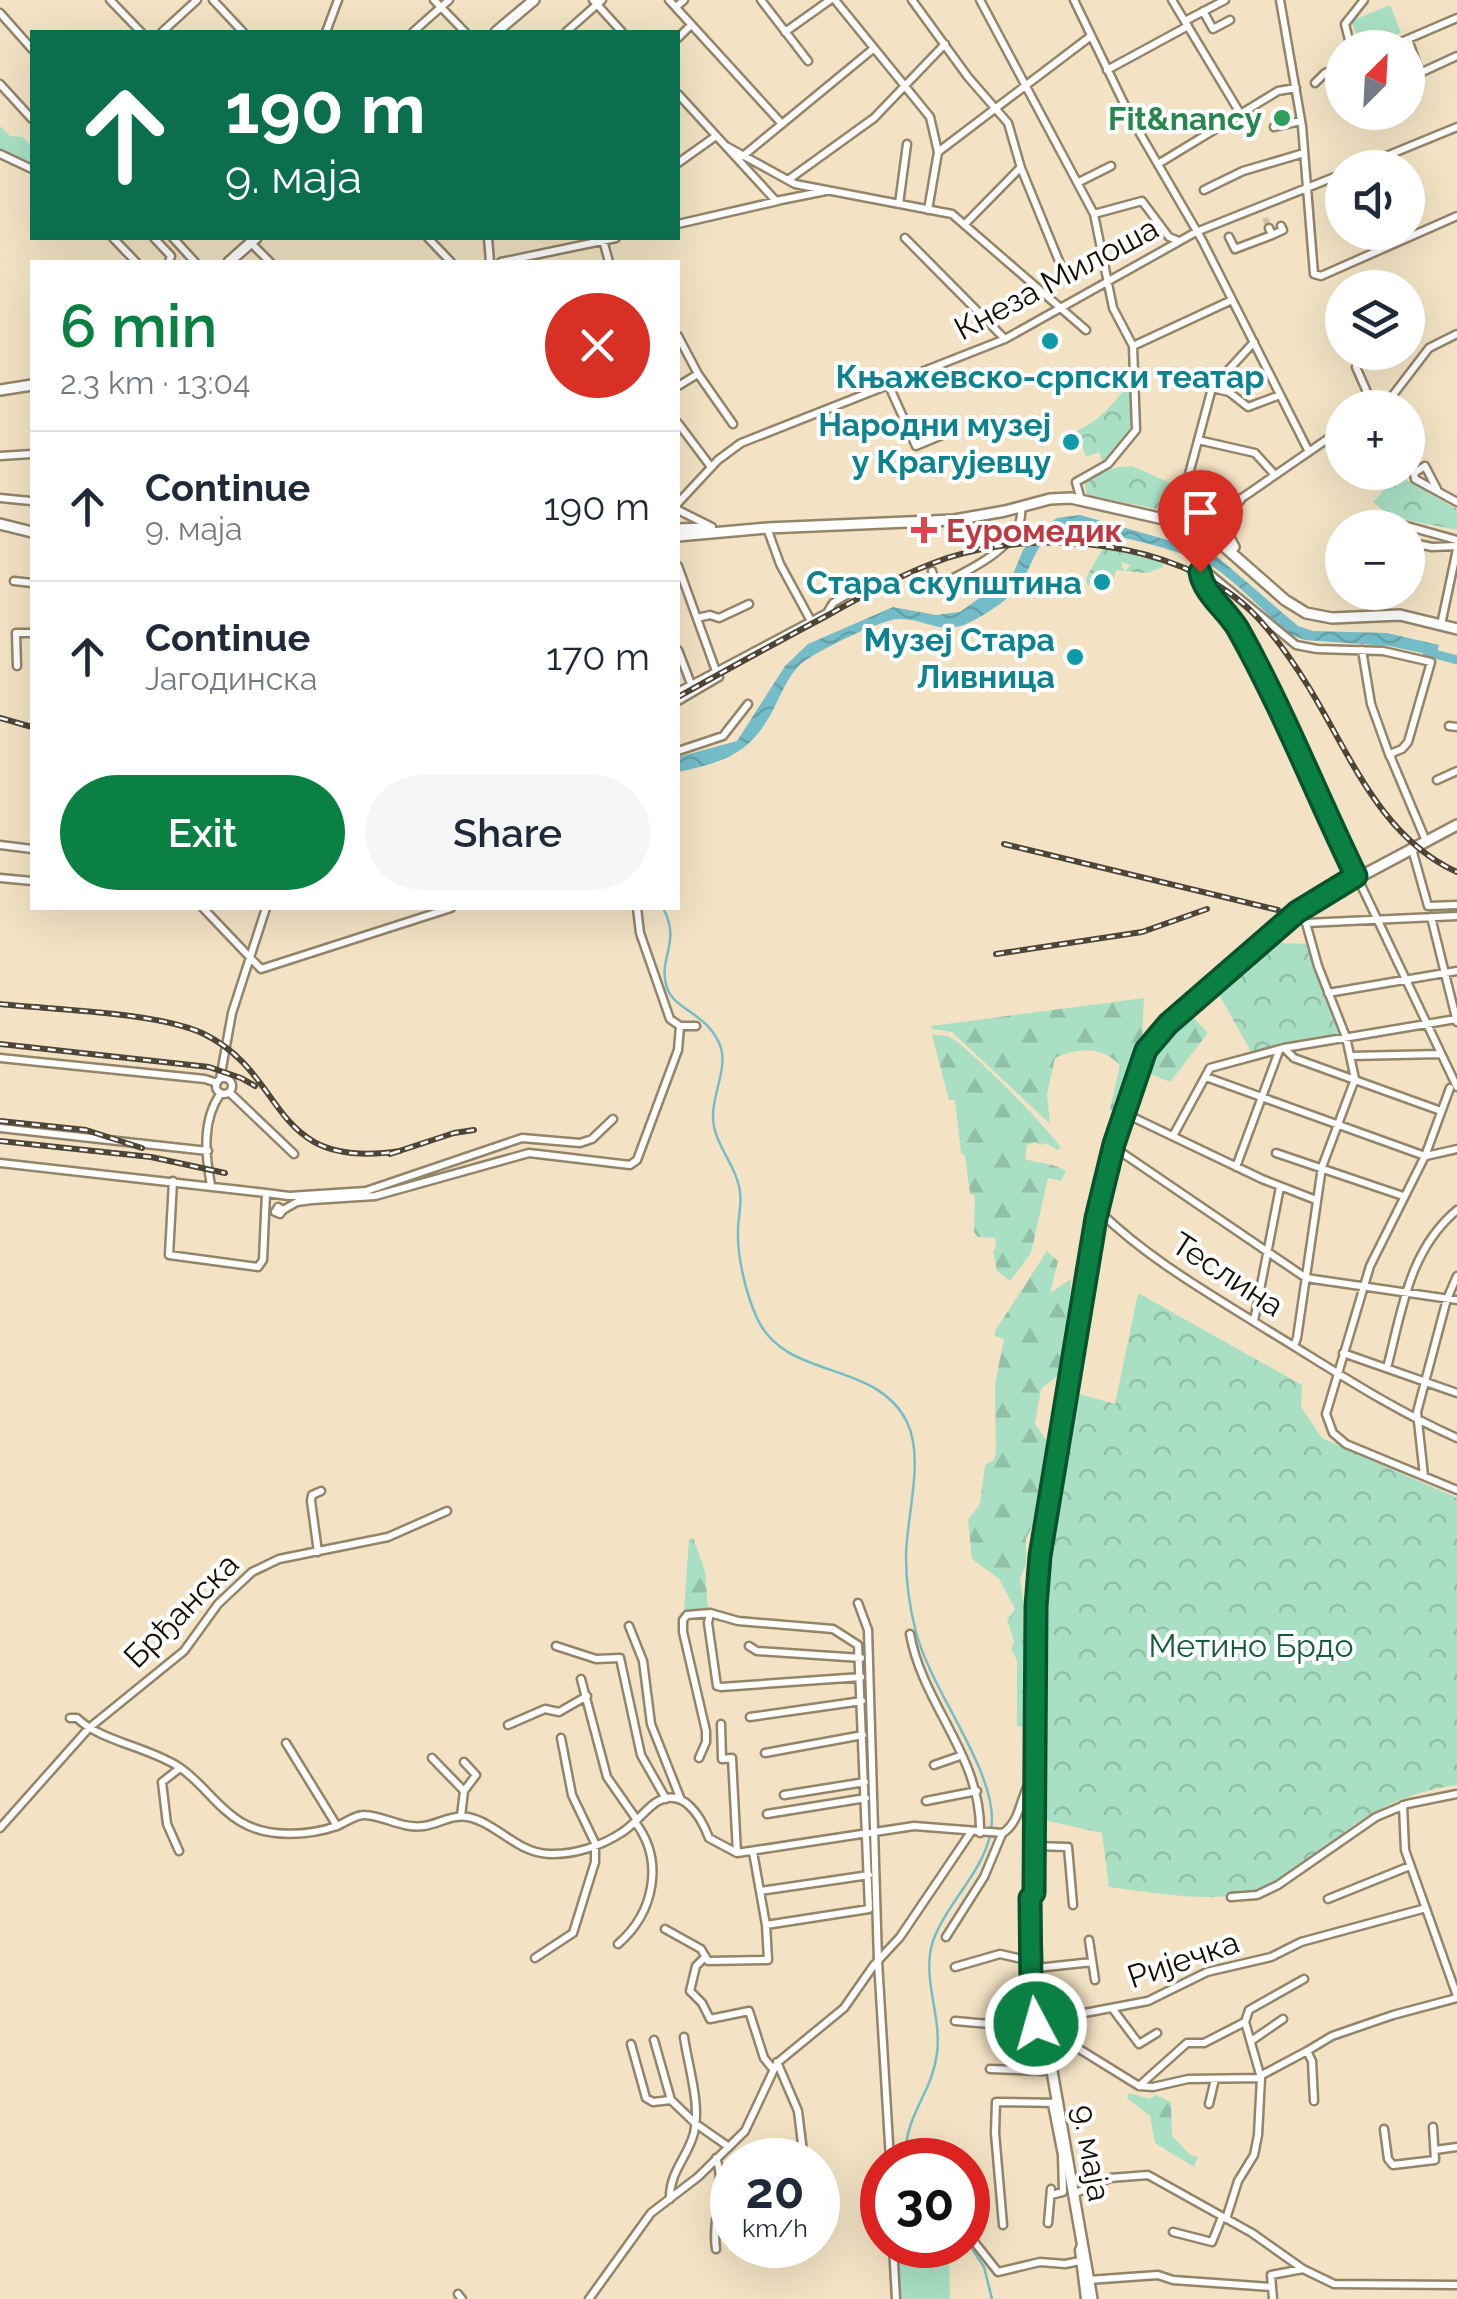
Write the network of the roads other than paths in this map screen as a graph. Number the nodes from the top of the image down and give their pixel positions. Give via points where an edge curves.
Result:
1 (110, 0) edge
2 (197, 0) edge
3 (213, 0) edge
4 (338, 0) edge
5 (434, 0) edge
6 (449, 0) edge
7 (525, 0) edge
8 (534, 0) edge
9 (669, 0) edge
10 (684, 0) edge
11 (761, 0) edge
12 (832, 0) edge
13 (912, 0) edge
14 (1074, 0) edge
15 (1172, 0) edge
16 (1225, 0) edge
17 (1280, 0) edge
18 (1364, 0) edge
19 (597, 2) edge
20 (984, 2) edge
21 (676, 7) junction
22 (440, 8) junction
23 (1203, 11) junction
24 (0, 13) edge
25 (1457, 18) edge
26 (1230, 20) dead end
27 (1186, 24) junction
28 (691, 25) junction
29 (138, 30) edge
30 (164, 30) edge
31 (241, 30) edge
32 (327, 30) edge
33 (415, 30) edge
34 (463, 30) edge
35 (494, 30) edge
36 (495, 30) edge
37 (568, 30) edge
38 (620, 30) edge
39 (1346, 30) edge
40 (784, 32) junction
41 (1425, 32) edge
42 (680, 36) edge
43 (1091, 36) junction
44 (945, 44) junction
45 (30, 47) edge
46 (873, 49) junction
47 (1457, 56) edge
48 (808, 60) dead end
49 (1107, 70) junction
50 (1425, 71) edge
51 (1325, 73) edge
52 (1314, 83) dead end
53 (0, 84) edge
54 (1026, 84) junction
55 (904, 87) junction
56 (1296, 88) junction
57 (680, 96) edge
58 (687, 104) junction
59 (30, 107) edge
60 (994, 107) junction
61 (680, 110) edge
62 (25, 111) junction
63 (1240, 113) junction
64 (30, 117) edge
65 (1301, 121) junction
66 (782, 124) junction
67 (1274, 127) dead end
68 (1457, 127) edge
69 (716, 136) junction
70 (908, 144) dead end
71 (1401, 150) edge
72 (938, 152) junction
73 (1304, 152) junction
74 (0, 154) edge
75 (741, 158) junction
76 (680, 163) edge
77 (1158, 164) junction
78 (1111, 166) dead end
79 (30, 168) edge
80 (1021, 168) junction
81 (787, 180) junction
82 (1325, 181) edge
83 (1079, 182) junction
84 (1306, 188) junction
85 (763, 189) junction
86 (1204, 190) dead end
87 (808, 191) junction
88 (778, 202) junction
89 (899, 204) junction
90 (760, 206) junction
91 (1260, 208) junction
92 (928, 210) junction
93 (1094, 214) junction
94 (1457, 216) edge
95 (1265, 218) tunnel mouth
96 (680, 224) edge
97 (965, 224) junction
98 (1282, 226) dead end
99 (1226, 229) junction
100 (1196, 232) junction
101 (905, 238) dead end
102 (115, 240) edge
103 (175, 240) edge
104 (254, 240) edge
105 (430, 240) edge
106 (602, 240) joint
107 (580, 241) edge
108 (1180, 241) junction
109 (182, 247) junction
110 (538, 254) junction
111 (134, 260) edge
112 (170, 260) edge
113 (193, 260) edge
114 (231, 260) edge
115 (239, 260) edge
116 (449, 260) edge
117 (511, 260) edge
118 (543, 260) edge
119 (609, 260) edge
120 (1061, 266) dead end
121 (1108, 281) junction
122 (1232, 300) junction
123 (1060, 309) junction
124 (1086, 330) dead end
125 (1457, 334) edge
126 (1005, 339) junction
127 (680, 340) edge
128 (1254, 342) junction
129 (1133, 346) junction
130 (698, 374) junction
131 (680, 385) edge
132 (889, 386) junction
133 (30, 388) edge
134 (1212, 388) junction
135 (1397, 390) edge
136 (0, 393) edge
137 (1280, 396) junction
138 (680, 424) edge
139 (733, 424) dead end
140 (952, 431) dead end
141 (1198, 440) junction
142 (1325, 441) edge
143 (1309, 452) junction
144 (30, 454) edge
145 (0, 456) edge
146 (711, 467) junction
147 (1189, 474) dead end
148 (1275, 475) junction
149 (1437, 489) dead end
150 (0, 498) edge
151 (30, 500) edge
152 (1081, 500) junction
153 (1457, 502) edge
154 (1235, 504) junction
155 (680, 505) edge
156 (1021, 507) junction
157 (680, 508) edge
158 (1168, 518) junction
159 (0, 522) edge
160 (712, 528) junction
161 (767, 528) junction
162 (30, 529) edge
163 (680, 533) edge
164 (680, 533) edge
165 (1425, 533) edge
166 (1212, 541) junction
167 (1457, 545) edge
168 (1425, 546) edge
169 (1251, 569) junction
170 (680, 571) edge
171 (932, 571) dead end
172 (1211, 575) dead end
173 (14, 581) dead end
174 (30, 583) edge
175 (860, 587) dead end
176 (749, 604) dead end
177 (697, 618) junction
178 (1388, 618) junction
179 (811, 622) junction
180 (1441, 625) junction
181 (1457, 632) edge
182 (30, 633) edge
183 (1362, 650) junction
184 (680, 655) edge
185 (18, 666) dead end
186 (717, 674) junction
187 (691, 684) junction
188 (680, 691) edge
189 (680, 700) edge
190 (748, 704) dead end
191 (680, 750) edge
192 (1391, 758) junction
193 (1457, 771) edge
194 (1437, 780) dead end
195 (1457, 825) edge
196 (1426, 842) junction
197 (0, 845) edge
198 (30, 848) edge
199 (1412, 848) junction
200 (1356, 876) junction
201 (0, 878) edge
202 (30, 881) edge
203 (1457, 904) edge
204 (206, 910) edge
205 (265, 910) edge
206 (445, 910) edge
207 (637, 910) edge
208 (1294, 915) junction
209 (1457, 916) edge
210 (1431, 918) junction
211 (1376, 920) junction
212 (1306, 923) junction
213 (248, 956) junction
214 (1457, 971) edge
215 (1444, 973) junction
216 (1406, 980) junction
217 (1328, 994) junction
218 (1457, 1021) edge
219 (1426, 1024) junction
220 (680, 1026) junction
221 (696, 1026) dead end
222 (1346, 1037) junction
223 (1282, 1048) junction
224 (1441, 1054) junction
225 (1350, 1056) junction
226 (0, 1058) edge
227 (1206, 1077) junction
228 (1355, 1080) junction
229 (218, 1081) junction
230 (1453, 1088) edge
231 (225, 1092) junction
232 (1262, 1097) junction
233 (1441, 1110) junction
234 (1124, 1113) junction
235 (613, 1118) dead end
236 (1338, 1124) junction
237 (0, 1128) edge
238 (1173, 1136) junction
239 (1114, 1147) junction
240 (1457, 1149) edge
241 (208, 1152) junction
242 (1276, 1153) dead end
243 (294, 1154) dead end
244 (1425, 1156) junction
245 (0, 1163) edge
246 (1236, 1166) junction
247 (1322, 1168) junction
248 (174, 1181) junction
249 (211, 1185) junction
250 (1280, 1187) junction
251 (266, 1192) junction
252 (1403, 1196) junction
253 (1316, 1200) junction
254 (283, 1210) dead end
255 (1098, 1210) junction
256 (1457, 1210) edge
257 (1268, 1252) junction
258 (1457, 1276) edge
259 (1306, 1278) junction
260 (1363, 1287) junction
261 (1406, 1294) junction
262 (1447, 1298) junction
263 (1457, 1300) edge
264 (1254, 1322) junction
265 (1294, 1346) junction
266 (1344, 1353) junction
267 (1387, 1368) junction
268 (1337, 1373) junction
269 (1426, 1382) junction
270 (1457, 1393) edge
271 (1414, 1416) junction
272 (1457, 1438) edge
273 (1425, 1477) junction
274 (1457, 1490) edge
275 (321, 1491) dead end
276 (447, 1511) dead end
277 (318, 1552) junction
278 (858, 1603) dead end
279 (710, 1612) junction
280 (629, 1626) dead end
281 (910, 1634) dead end
282 (556, 1646) dead end
283 (749, 1646) dead end
284 (861, 1658) junction
285 (861, 1678) junction
286 (580, 1679) dead end
287 (587, 1696) junction
288 (862, 1701) junction
289 (750, 1717) dead end
290 (70, 1718) dead end
291 (508, 1724) dead end
292 (720, 1724) dead end
293 (89, 1728) junction
294 (863, 1735) junction
295 (561, 1738) dead end
296 (286, 1743) dead end
297 (764, 1753) dead end
298 (960, 1756) junction
299 (432, 1758) dead end
300 (699, 1758) dead end
301 (464, 1762) dead end
302 (934, 1765) dead end
303 (180, 1767) junction
304 (1034, 1776) junction
305 (866, 1782) junction
306 (978, 1791) junction
307 (464, 1792) junction
308 (1457, 1794) edge
309 (784, 1795) dead end
310 (866, 1798) junction
311 (666, 1799) junction
312 (681, 1800) junction
313 (926, 1802) dead end
314 (1403, 1806) junction
315 (767, 1814) dead end
316 (460, 1816) junction
317 (636, 1821) junction
318 (337, 1826) junction
319 (0, 1828) edge
320 (959, 1830) junction
321 (978, 1832) junction
322 (872, 1833) junction
323 (999, 1833) junction
324 (964, 1842) junction
325 (596, 1846) junction
326 (1034, 1846) junction
327 (178, 1850) dead end
328 (753, 1852) junction
329 (737, 1854) junction
330 (1410, 1866) junction
331 (1030, 1872) dead end
332 (869, 1875) junction
333 (760, 1891) junction
334 (1032, 1895) junction
335 (1231, 1897) dead end
336 (1328, 1899) dead end
337 (1073, 1905) dead end
338 (1426, 1908) junction
339 (766, 1925) junction
340 (665, 1929) dead end
341 (946, 1938) dead end
342 (1089, 1940) dead end
343 (618, 1944) dead end
344 (705, 1957) junction
345 (535, 1958) dead end
346 (878, 1961) junction
347 (1092, 1962) junction
348 (1034, 1965) junction
349 (955, 1967) dead end
350 (1304, 1979) dead end
351 (1095, 1980) dead end
352 (1457, 1997) edge
353 (1112, 2008) junction
354 (1283, 2020) dead end
355 (955, 2021) dead end
356 (1245, 2022) junction
357 (1039, 2024) junction
358 (1157, 2033) dead end
359 (684, 2037) dead end
360 (654, 2040) dead end
361 (1250, 2040) junction
362 (1046, 2041) junction
363 (630, 2044) dead end
364 (1307, 2051) junction
365 (775, 2066) junction
366 (990, 2069) dead end
367 (1047, 2071) junction
368 (1260, 2077) junction
369 (1215, 2078) junction
370 (1140, 2086) junction
371 (671, 2100) junction
372 (1314, 2101) dead end
373 (1055, 2103) junction
374 (1209, 2104) dead end
375 (696, 2124) junction
376 (1433, 2126) dead end
377 (1384, 2129) dead end
378 (716, 2138) edge
379 (736, 2138) edge
380 (801, 2138) edge
381 (889, 2138) edge
382 (1457, 2147) edge
383 (1436, 2150) junction
384 (710, 2163) edge
385 (1076, 2193) junction
386 (670, 2200) junction
387 (1224, 2218) junction
388 (1048, 2223) dead end
389 (1003, 2225) dead end
390 (1173, 2232) dead end
391 (1082, 2244) junction
392 (1080, 2261) junction
393 (990, 2262) edge
394 (894, 2268) edge
395 (1302, 2269) junction
396 (1088, 2280) junction
397 (1457, 2284) edge
398 (1271, 2286) junction
399 (1338, 2286) junction
400 (1343, 2297) edge
401 (589, 2299) edge
402 (896, 2299) edge
403 (1089, 2299) edge
404 (1272, 2299) edge

1 - 29 street
2 - 30 street
3 - 31 street
4 - 32 street
5 - 22 street
6 - 22 street
7 - 35 main road
8 - 36 main road
9 - 21 street
10 - 21 street
11 - 40 street
12 - 40 street
12 - 46 street
13 - 44 street
14 - 43 street
15 - 27 street
16 - 23 street
17 - 56 street
18 - 39 street
19 - 37 street
19 - 38 street
20 - 54 street
21 - 28 street
22 - 33 street
22 - 34 street
23 - 26 street via 1213,29
23 - 27 street
24 - 45 street
25 - 41 street
27 - 49 street
27 - 63 street
28 - 42 street
28 - 66 street
40 - 48 street
43 - 49 street
43 - 54 street
44 - 55 street
44 - 60 street
46 - 55 street
46 - 66 street
47 - 50 street
49 - 77 street
51 - 52 street
53 - 62 street
54 - 60 street
54 - 83 street
55 - 72 street via 932,120
55 - 81 street via 870,122
56 - 63 street
56 - 65 street
57 - 58 street
58 - 61 street
58 - 69 street
59 - 62 street
60 - 72 street
60 - 80 street via 1008,123
62 - 64 street
63 - 77 street
65 - 67 street
65 - 73 street
66 - 75 street
68 - 71 street
69 - 75 street
69 - 76 street
70 - 89 street
72 - 92 street
73 - 84 street
73 - 86 street
74 - 79 street
75 - 81 street
75 - 85 street
77 - 100 street
78 - 83 street
80 - 97 street
80 - 120 street
81 - 87 street
82 - 84 street, Кнеза Милоша
83 - 93 street
84 - 91 street, Кнеза Милоша
84 - 94 street via 1316,276
85 - 88 street
85 - 90 street
87 - 88 street
87 - 89 street
88 - 90 street
89 - 92 street
90 - 96 street
91 - 95 street
91 - 99 street, Кнеза Милоша
92 - 97 street
93 - 108 street via 1141,201 1168,237
93 - 121 street
97 - 123 street
98 - 99 street via 1235,250
99 - 100 street, Кнеза Милоша
100 - 108 street, Кнеза Милоша
100 - 122 street
101 - 126 street
102 - 111 street
103 - 109 street
104 - 114 main road
104 - 115 main road
105 - 116 street
106 - 107 street
106 - 119 street
107 - 110 street
108 - 121 street, Кнеза Милоша
109 - 112 street
109 - 113 street
110 - 117 street
110 - 118 street
121 - 123 street, Кнеза Милоша
121 - 129 street via 1113,308
122 - 128 street
122 - 129 street
123 - 124 street
123 - 126 street, Кнеза Милоша
125 - 135 street via 1429,348
126 - 132 street, Кнеза Милоша
127 - 130 street
128 - 134 street
128 - 137 street
129 - 152 street via 1136,430 1108,464 1074,484
130 - 131 street
130 - 139 street
132 - 140 street via 916,446
132 - 146 street, Кнеза Милоша via 745,441
133 - 136 main road
134 - 137 street via 1248,408
134 - 141 street
137 - 143 street
138 - 146 street
141 - 147 street
141 - 148 street via 1255,454
142 - 143 street
143 - 148 street
144 - 145 street
146 - 155 street, Кнеза Милоша
148 - 154 street
149 - 153 street
150 - 151 street
152 - 156 main road
152 - 158 main road
154 - 158 main road via 1204,516
154 - 166 street
154 - 169 main road via 1225,534
156 - 161 main road via 933,521
156 - 171 street via 1021,523 991,556 937,586
157 - 160 street
158 - 166 main road via 1198,526
159 - 162 main road
160 - 161 main road
160 - 163 main road
161 - 164 main road
161 - 179 street
165 - 167 street
166 - 169 main road
166 - 200 street via 1202,582 1254,660
167 - 168 street
167 - 180 street
169 - 178 main road via 1306,613
170 - 177 street
172 - 183 street via 1293,644
173 - 174 street
175 - 179 street
176 - 177 street via 720,618
177 - 186 street
178 - 180 main road
178 - 181 main road
179 - 186 street
180 - 181 main road
182 - 185 street via 16,633
183 - 192 street
183 - 192 street via 1431,662 1408,742
184 - 187 street
186 - 187 street
186 - 189 street
187 - 188 street
190 - 191 street via 723,736
192 - 196 street
193 - 194 street
195 - 196 main road, 9. маја
196 - 199 main road, 9. маја
197 - 198 street
199 - 200 main road, 9. маја
199 - 203 street via 1428,906
200 - 208 main road, 9. маја
200 - 211 street
201 - 202 street
204 - 213 street
205 - 213 street
206 - 213 street via 261,968
207 - 220 street via 670,1018
208 - 212 street
208 - 234 main road, 9. маја via 1158,1033
209 - 210 street
210 - 211 street
210 - 215 street
211 - 212 street
211 - 216 street
212 - 217 street
213 - 229 street
214 - 215 street
215 - 216 street
215 - 218 street
216 - 217 street
216 - 219 street
217 - 222 street
218 - 219 street
219 - 222 street
219 - 224 street
220 - 221 street
220 - 254 street via 678,1050 630,1165 528,1153 375,1196 297,1202
222 - 223 street
222 - 225 street
223 - 227 street via 1210,1068
223 - 228 street
223 - 232 street
224 - 225 street
224 - 230 street
225 - 228 street
226 - 229 street
227 - 232 street
227 - 238 street
228 - 233 street
228 - 236 street
229 - 231 street
229 - 231 street via 230,1082
230 - 233 street
231 - 241 street via 209,1116
231 - 243 street
232 - 236 street
232 - 246 street
233 - 244 street
234 - 238 street
234 - 239 main road, 9. маја
235 - 251 street via 580,1143 522,1138 366,1191
236 - 244 street
236 - 247 street
237 - 241 street
238 - 246 street
239 - 255 main road, 9. маја
239 - 257 street
240 - 244 street
241 - 249 street
242 - 247 street
244 - 252 street
245 - 248 street
246 - 250 street
247 - 252 street
247 - 253 street
248 - 249 street
248 - 251 street via 168,1255 252,1267 263,1260
249 - 251 street
250 - 253 street
250 - 257 street
252 - 260 street
253 - 259 street
255 - 264 street, Теслина via 1166,1265
255 - 304 main road, 9. маја via 1040,1556
256 - 261 street via 1426,1243
257 - 259 street
257 - 264 street
258 - 262 street
259 - 260 street
259 - 265 street
260 - 261 street
260 - 266 street
261 - 262 street
261 - 267 street
262 - 263 street
262 - 269 street
264 - 265 street, Теслина
265 - 268 street, Теслина
266 - 267 street
266 - 268 street
267 - 269 street
268 - 271 street, Теслина
268 - 273 street via 1326,1414 1333,1432 1350,1446
269 - 270 street
269 - 271 street
271 - 272 street, Теслина
271 - 273 street
273 - 274 street
275 - 277 street via 311,1501
276 - 277 street, Брђанска via 388,1537
277 - 293 street, Брђанска via 252,1572 184,1650
278 - 322 street via 868,1630
279 - 284 street via 833,1630 858,1645
279 - 285 street via 717,1686
279 - 300 street via 687,1615 682,1623 706,1731
280 - 312 street via 643,1661 651,1724
281 - 298 street
282 - 311 street via 596,1659 620,1658 641,1755
283 - 284 street
284 - 285 street
285 - 288 street
286 - 287 street
287 - 291 street via 558,1712 545,1709
287 - 317 street via 606,1777
288 - 289 street
288 - 294 street
290 - 293 street
292 - 329 street via 722,1759 732,1758
293 - 303 street
293 - 319 street, Брђанска
294 - 297 street
294 - 305 street
295 - 325 street via 572,1795
296 - 318 street
298 - 302 street
298 - 306 street
299 - 307 street
301 - 307 street via 476,1776
303 - 318 street via 250,1826 281,1833
303 - 327 street via 162,1782
304 - 323 street via 1014,1823
304 - 326 main road, 9. маја
305 - 309 street
305 - 310 street
306 - 313 street
306 - 321 street
307 - 316 street
308 - 314 street
310 - 315 street
310 - 322 street
311 - 312 street
311 - 317 street
312 - 329 street via 698,1812 709,1838
314 - 330 street
314 - 335 street via 1270,1890
316 - 318 street via 418,1827 362,1814
316 - 325 street via 537,1853
317 - 325 street
317 - 343 street via 650,1852 652,1880 639,1920
320 - 321 street
320 - 322 street via 920,1826
320 - 324 street
321 - 323 street
321 - 324 street
322 - 328 street
322 - 332 street
322 - 346 street
323 - 341 street via 984,1877
324 - 346 street
325 - 345 street via 575,1930
326 - 334 main road, 9. маја
326 - 337 street via 1068,1847
328 - 329 street
328 - 333 street
330 - 336 street
330 - 338 street
331 - 334 street
332 - 333 street
332 - 339 street via 869,1909
333 - 339 street
334 - 348 main road, 9. маја
338 - 352 street
338 - 353 street, Ријечка via 1298,1943 1200,1975 1148,2001
339 - 344 street via 768,1960
340 - 344 street
342 - 347 street
344 - 365 street via 692,1973 690,1991 710,2018 749,2010 764,2058
346 - 365 street via 844,2008
346 - 381 street
347 - 348 street
347 - 351 street
348 - 349 street via 1000,1954
348 - 357 main road, 9. маја
350 - 356 street via 1249,2010
352 - 364 street via 1332,2036
353 - 357 street, Ријечка
353 - 358 street via 1139,2044
354 - 361 street
355 - 357 street, Ријечка
356 - 361 street
356 - 370 street via 1187,2043
357 - 362 main road, 9. маја
357 - 367 street
359 - 375 street
360 - 371 street
361 - 368 street
362 - 367 main road, 9. маја
362 - 370 street via 1076,2047
363 - 371 street via 646,2098
364 - 368 street
364 - 372 street
365 - 379 street via 753,2118
365 - 380 street via 798,2111
366 - 367 street
367 - 373 main road, 9. маја
368 - 369 street
368 - 387 street via 1255,2151
369 - 370 street
369 - 374 street
371 - 375 street
373 - 385 main road, 9. маја
373 - 388 street via 1062,2192 1051,2192
373 - 389 street via 996,2102
375 - 378 street
375 - 386 street via 672,2178
376 - 383 street
377 - 383 street via 1391,2165 1432,2161
382 - 383 street
384 - 386 street
385 - 387 street via 1110,2178 1144,2174
385 - 391 main road, 9. маја
386 - 401 street via 651,2213
387 - 390 street via 1212,2242
387 - 395 street
391 - 392 street
391 - 396 main road, 9. маја
392 - 393 street via 998,2272
392 - 403 street
394 - 402 street
395 - 398 street via 1276,2273
395 - 399 street
396 - 398 street via 1158,2274
396 - 403 main road, 9. маја
397 - 399 street
398 - 404 street
399 - 400 street

